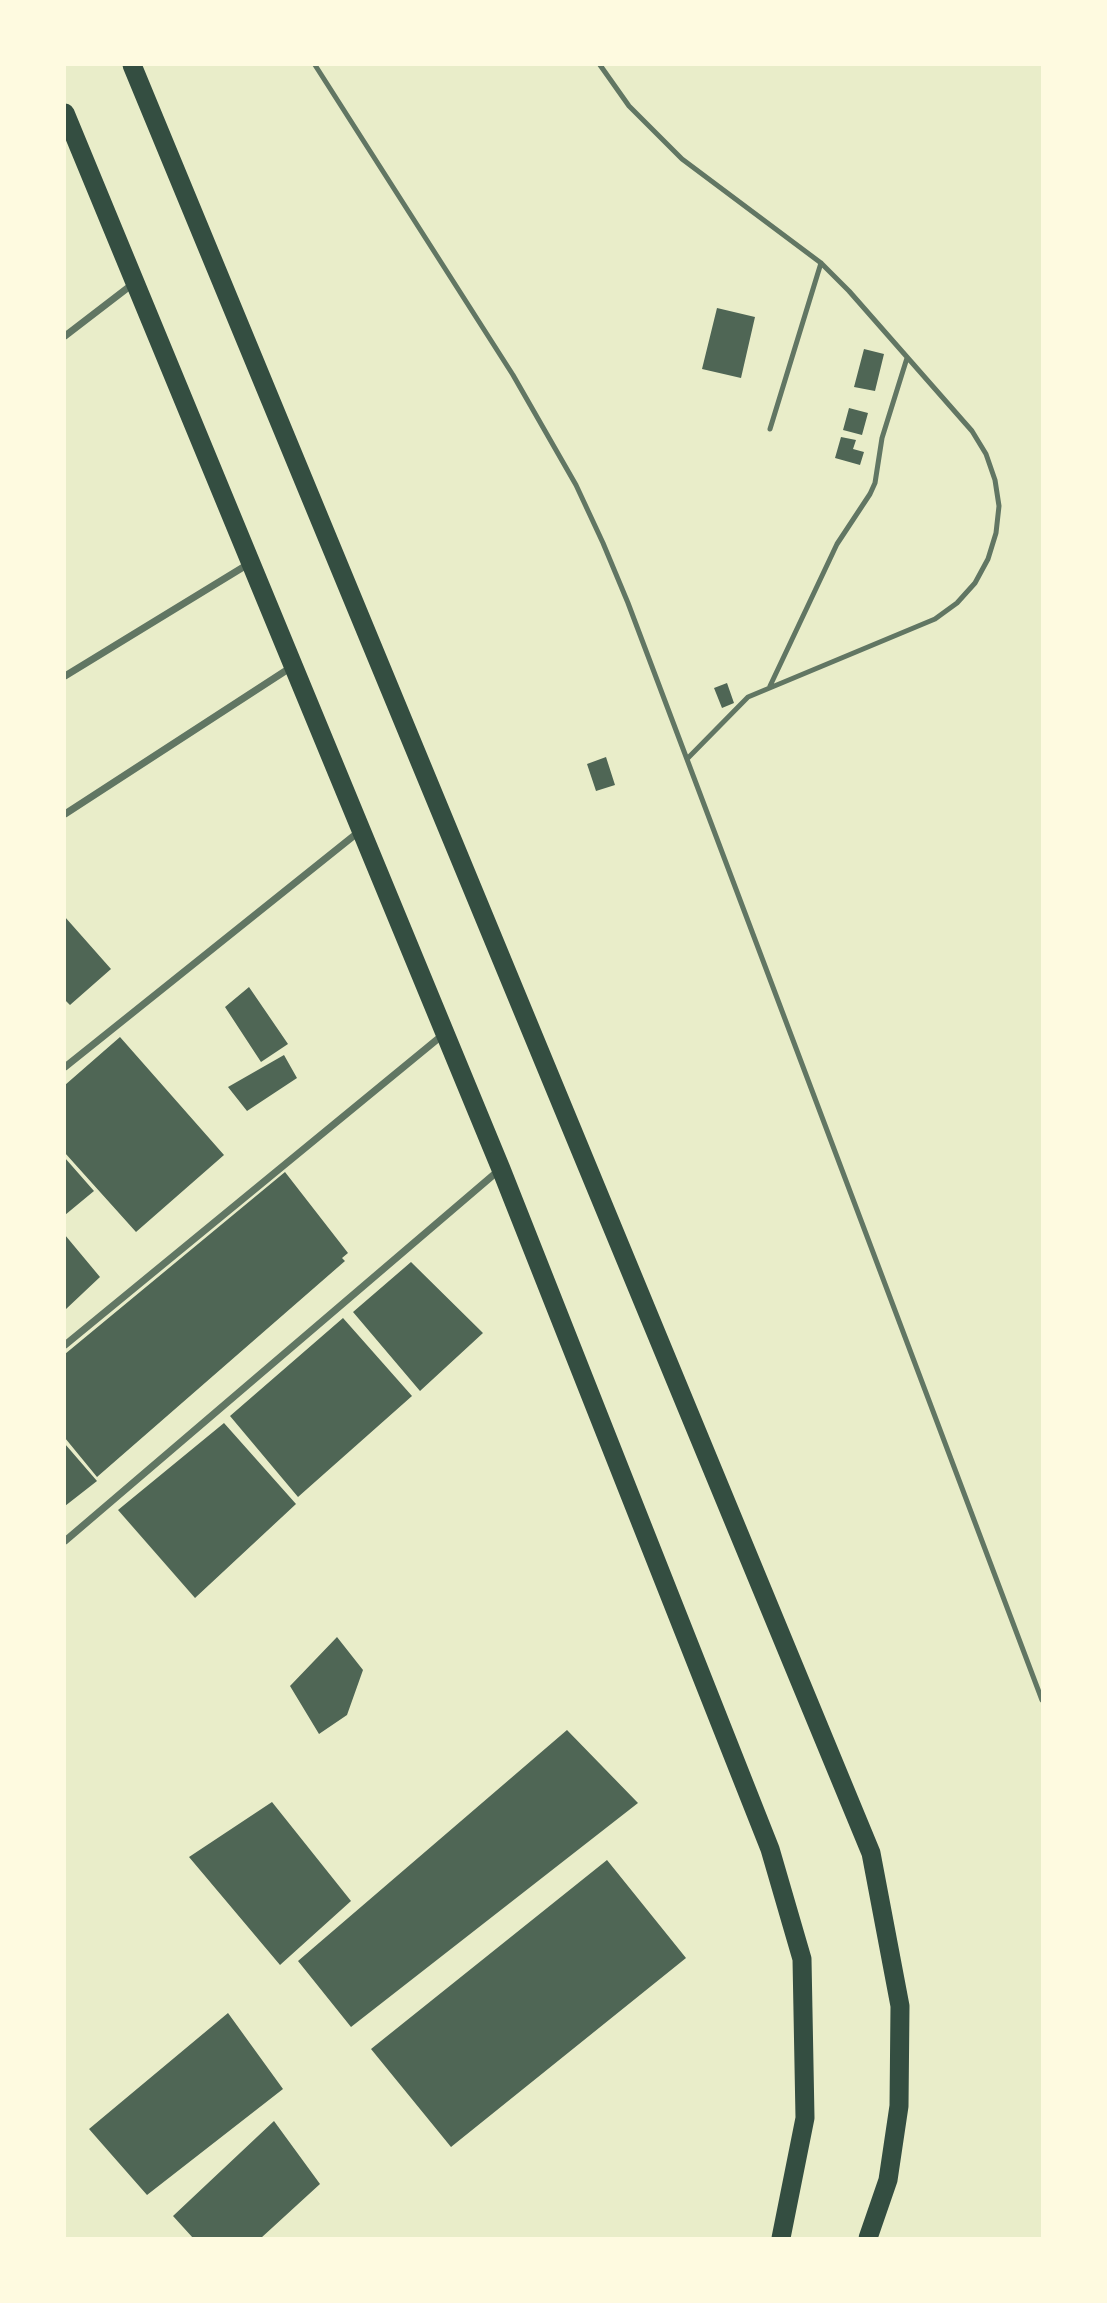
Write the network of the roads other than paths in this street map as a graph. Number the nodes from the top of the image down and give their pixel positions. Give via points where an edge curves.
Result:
1 (132, 65) edge
2 (315, 65) edge
3 (600, 65) edge
4 (65, 113) edge
5 (821, 263) junction
6 (135, 282) junction
7 (65, 336) edge
8 (908, 358) junction
9 (770, 429) dead end
10 (251, 563) junction
11 (293, 666) junction
12 (65, 676) edge
13 (771, 686) junction
14 (687, 759) junction
15 (65, 814) edge
16 (361, 830) junction
17 (445, 1033) junction
18 (65, 1067) edge
19 (501, 1169) junction
20 (65, 1345) edge
21 (65, 1541) edge
22 (1042, 1700) edge
23 (781, 2238) edge
24 (869, 2238) edge

1 - 24 highway via 871,1853 900,2006 899,2106 888,2180
2 - 14 lane via 513,375 576,485 628,603
3 - 5 lane via 629,106 681,159
4 - 6 highway
5 - 8 lane
5 - 9 lane
6 - 7 street
6 - 10 highway
8 - 13 lane via 882,438 875,483 837,544
8 - 13 lane via 972,431 986,454 999,506 988,559 975,583 935,619
10 - 11 highway
10 - 12 street
11 - 15 street
11 - 16 highway
13 - 14 lane via 738,705
14 - 22 lane
16 - 17 highway
16 - 18 street
17 - 19 highway
17 - 20 street
19 - 21 street
19 - 23 highway via 770,1849 802,1959 805,2118

